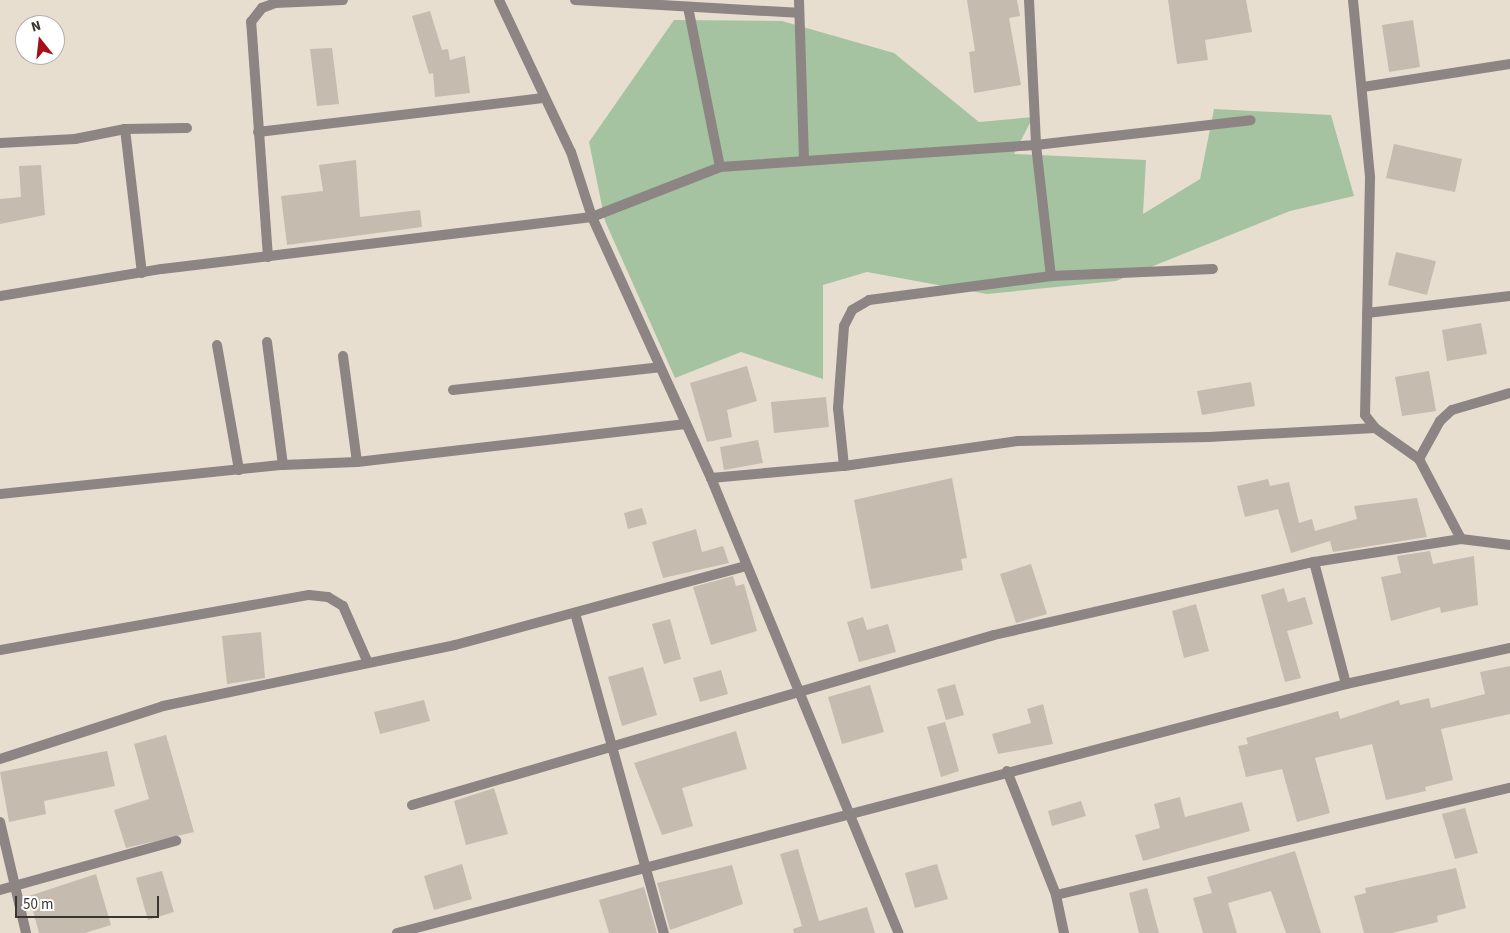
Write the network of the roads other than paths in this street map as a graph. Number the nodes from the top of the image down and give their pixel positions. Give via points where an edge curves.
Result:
1 (343, 0) edge
2 (499, 0) edge
3 (575, 0) edge
4 (799, 0) edge
5 (1028, 0) edge
6 (1353, 0) edge
7 (688, 6) junction
8 (798, 12) junction
9 (1510, 64) edge
10 (1362, 87) junction
11 (543, 98) junction
12 (1251, 120) dead end
13 (187, 128) dead end
14 (125, 129) junction
15 (258, 132) junction
16 (0, 143) edge
17 (1036, 145) junction
18 (804, 159) junction
19 (720, 167) junction
20 (592, 217) junction
21 (268, 256) junction
22 (1213, 269) dead end
23 (142, 273) junction
24 (1051, 276) junction
25 (0, 296) edge
26 (1510, 296) edge
27 (1367, 313) junction
28 (267, 342) dead end
29 (217, 346) dead end
30 (343, 356) dead end
31 (660, 367) junction
32 (453, 390) dead end
33 (1510, 393) edge
34 (686, 424) junction
35 (1375, 428) junction
36 (1419, 459) junction
37 (356, 462) junction
38 (283, 465) junction
39 (844, 466) junction
40 (239, 470) junction
41 (711, 478) junction
42 (0, 494) edge
43 (1461, 539) junction
44 (1510, 545) edge
45 (1314, 562) junction
46 (745, 566) junction
47 (574, 613) junction
48 (1510, 648) edge
49 (0, 650) edge
50 (368, 663) junction
51 (1346, 684) junction
52 (797, 692) junction
53 (614, 746) junction
54 (0, 759) edge
55 (1007, 771) junction
56 (1510, 788) edge
57 (412, 805) dead end
58 (848, 814) junction
59 (0, 822) edge
60 (176, 842) dead end
61 (645, 865) junction
62 (15, 886) junction
63 (0, 890) edge
64 (1056, 895) junction
65 (429, 929) edge
66 (26, 933) edge
67 (397, 933) edge
68 (664, 933) edge
69 (898, 933) edge
70 (1064, 933) edge

1 - 15 street via 275,3 262,8 251,22
2 - 11 street
3 - 7 street
4 - 8 street
5 - 17 street
6 - 10 street
7 - 8 street
7 - 19 street
8 - 18 street
9 - 10 street
10 - 27 street via 1370,178
11 - 15 street
11 - 20 street via 571,152
12 - 17 street
13 - 14 street
14 - 16 street via 75,139
14 - 23 street
15 - 21 street
17 - 18 street
17 - 24 street
18 - 19 street
19 - 20 street
20 - 21 street
20 - 31 street
21 - 23 street
22 - 24 street
23 - 25 street
24 - 39 street via 889,295 852,310 844,326 838,408
26 - 27 street
27 - 35 street via 1365,415
28 - 38 street
29 - 40 street
30 - 37 street
31 - 32 street
31 - 34 street
33 - 36 street via 1452,410 1440,421
34 - 37 street
34 - 41 street
35 - 36 street
35 - 39 street via 1209,437 1018,441
36 - 43 street
37 - 38 street
38 - 40 street
39 - 41 street
40 - 42 street
41 - 46 street
43 - 44 street
43 - 45 street
45 - 51 street
45 - 52 street via 994,635
46 - 47 street
46 - 52 street
47 - 50 street
47 - 53 street
48 - 51 street
49 - 50 street via 310,595 328,596 343,606
50 - 54 street via 163,706
51 - 55 street
52 - 53 street
52 - 58 street
53 - 57 street
53 - 61 street
55 - 58 street
55 - 64 street
56 - 64 street
58 - 61 street
58 - 69 street
59 - 62 street
60 - 62 street
61 - 65 street
61 - 68 street
62 - 63 street
62 - 66 street
64 - 70 street
65 - 67 street

